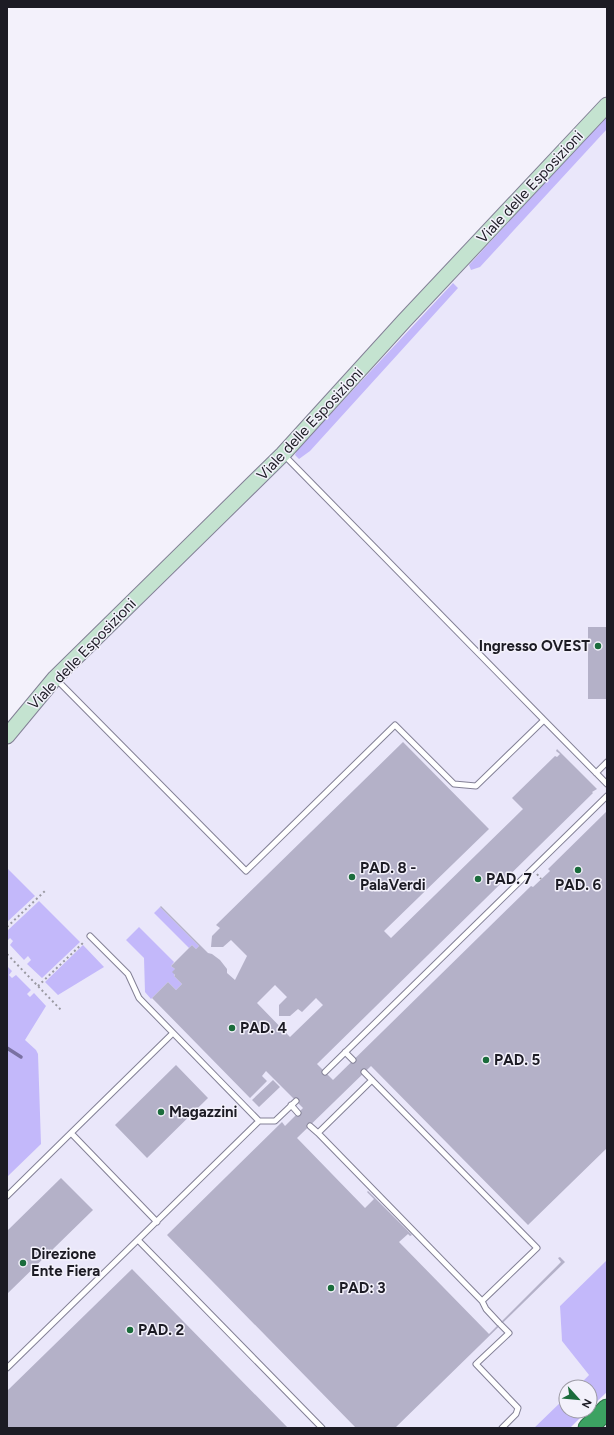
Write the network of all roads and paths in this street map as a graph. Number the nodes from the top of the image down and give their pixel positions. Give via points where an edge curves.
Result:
1 (607, 105) edge
2 (283, 454) junction
3 (55, 678) junction
4 (544, 720) junction
5 (7, 736) edge
6 (607, 762) edge
7 (596, 773) junction
8 (607, 784) edge
9 (607, 796) edge
10 (46, 890) dead end
11 (7, 927) edge
12 (90, 936) joint
13 (7, 954) edge
14 (38, 986) junction
15 (62, 1010) dead end
16 (173, 1033) junction
17 (345, 1052) junction
18 (353, 1060) dead end
19 (325, 1072) dead end
20 (364, 1072) dead end
21 (372, 1080) junction
22 (296, 1101) dead end
23 (291, 1106) junction
24 (298, 1113) dead end
25 (259, 1121) junction
26 (310, 1126) dead end
27 (71, 1133) junction
28 (318, 1133) junction
29 (7, 1196) edge
30 (157, 1222) junction
31 (138, 1240) junction
32 (482, 1301) junction
33 (7, 1368) edge
34 (607, 1409) edge
35 (322, 1428) edge
36 (502, 1428) edge
37 (588, 1428) edge

1 - 2 street, Viale delle Esposizioni
2 - 3 street, Viale delle Esposizioni
2 - 4 lane
3 - 4 lane via 246,871 395,725 454,784 476,786
3 - 5 street, Viale delle Esposizioni
4 - 7 lane
6 - 7 lane
7 - 8 lane
9 - 17 lane
10 - 11 path
12 - 14 path
12 - 16 lane via 128,974 138,998
13 - 14 path
14 - 15 path
16 - 25 lane
16 - 27 lane
17 - 18 lane
17 - 19 lane
20 - 21 lane
21 - 28 lane
21 - 32 lane via 537,1248
22 - 23 lane
23 - 24 lane
23 - 25 lane via 275,1121
25 - 30 lane
26 - 28 lane
27 - 29 lane
27 - 30 lane
28 - 32 lane
30 - 31 lane
31 - 33 lane
31 - 35 lane
32 - 36 lane via 486,1309 509,1333 476,1364 518,1408 516,1414
34 - 37 highway

